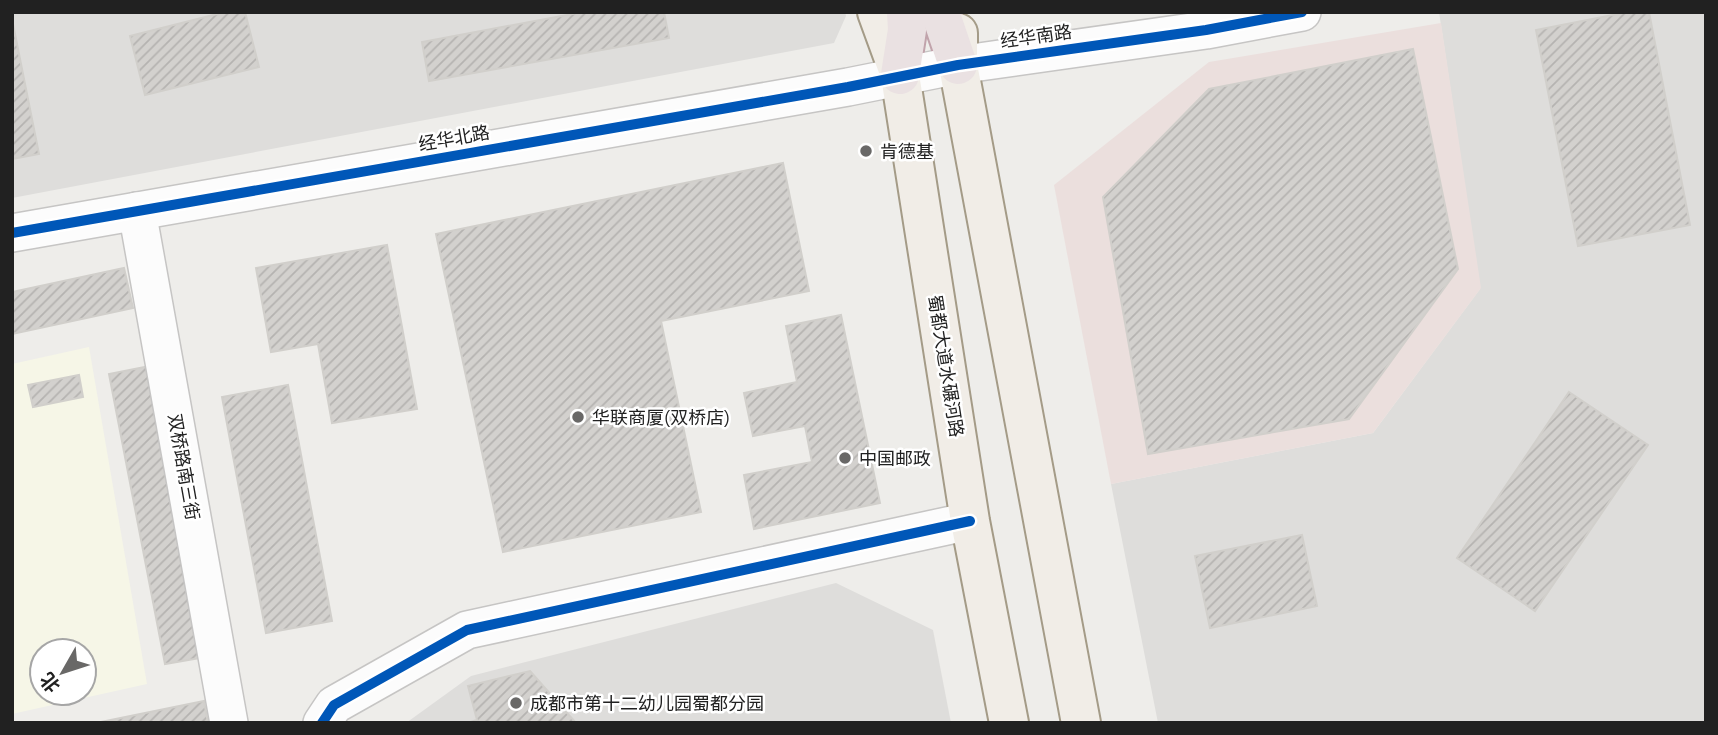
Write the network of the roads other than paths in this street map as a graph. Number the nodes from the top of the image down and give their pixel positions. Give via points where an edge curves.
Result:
1 (877, 12) edge
2 (906, 12) edge
3 (940, 12) edge
4 (957, 12) edge
5 (1302, 12) edge
6 (958, 65) junction
7 (900, 75) junction
8 (137, 211) junction
9 (12, 233) edge
10 (970, 521) junction
11 (229, 723) edge
12 (322, 723) edge
13 (1009, 723) edge
14 (1082, 723) edge

1 - 7 main road, 蜀都大道水碾河路
2 - 7 highway
3 - 6 highway
4 - 6 main road
5 - 6 street, 经华南路
6 - 7 street, 经华南路
6 - 14 main road
7 - 8 street, 经华北路
7 - 10 main road, 蜀都大道水碾河路
8 - 9 street, 经华北路
8 - 11 street, 双桥路南三街
10 - 12 street via 467,630 334,705
10 - 13 main road, 蜀都大道水碾河路

